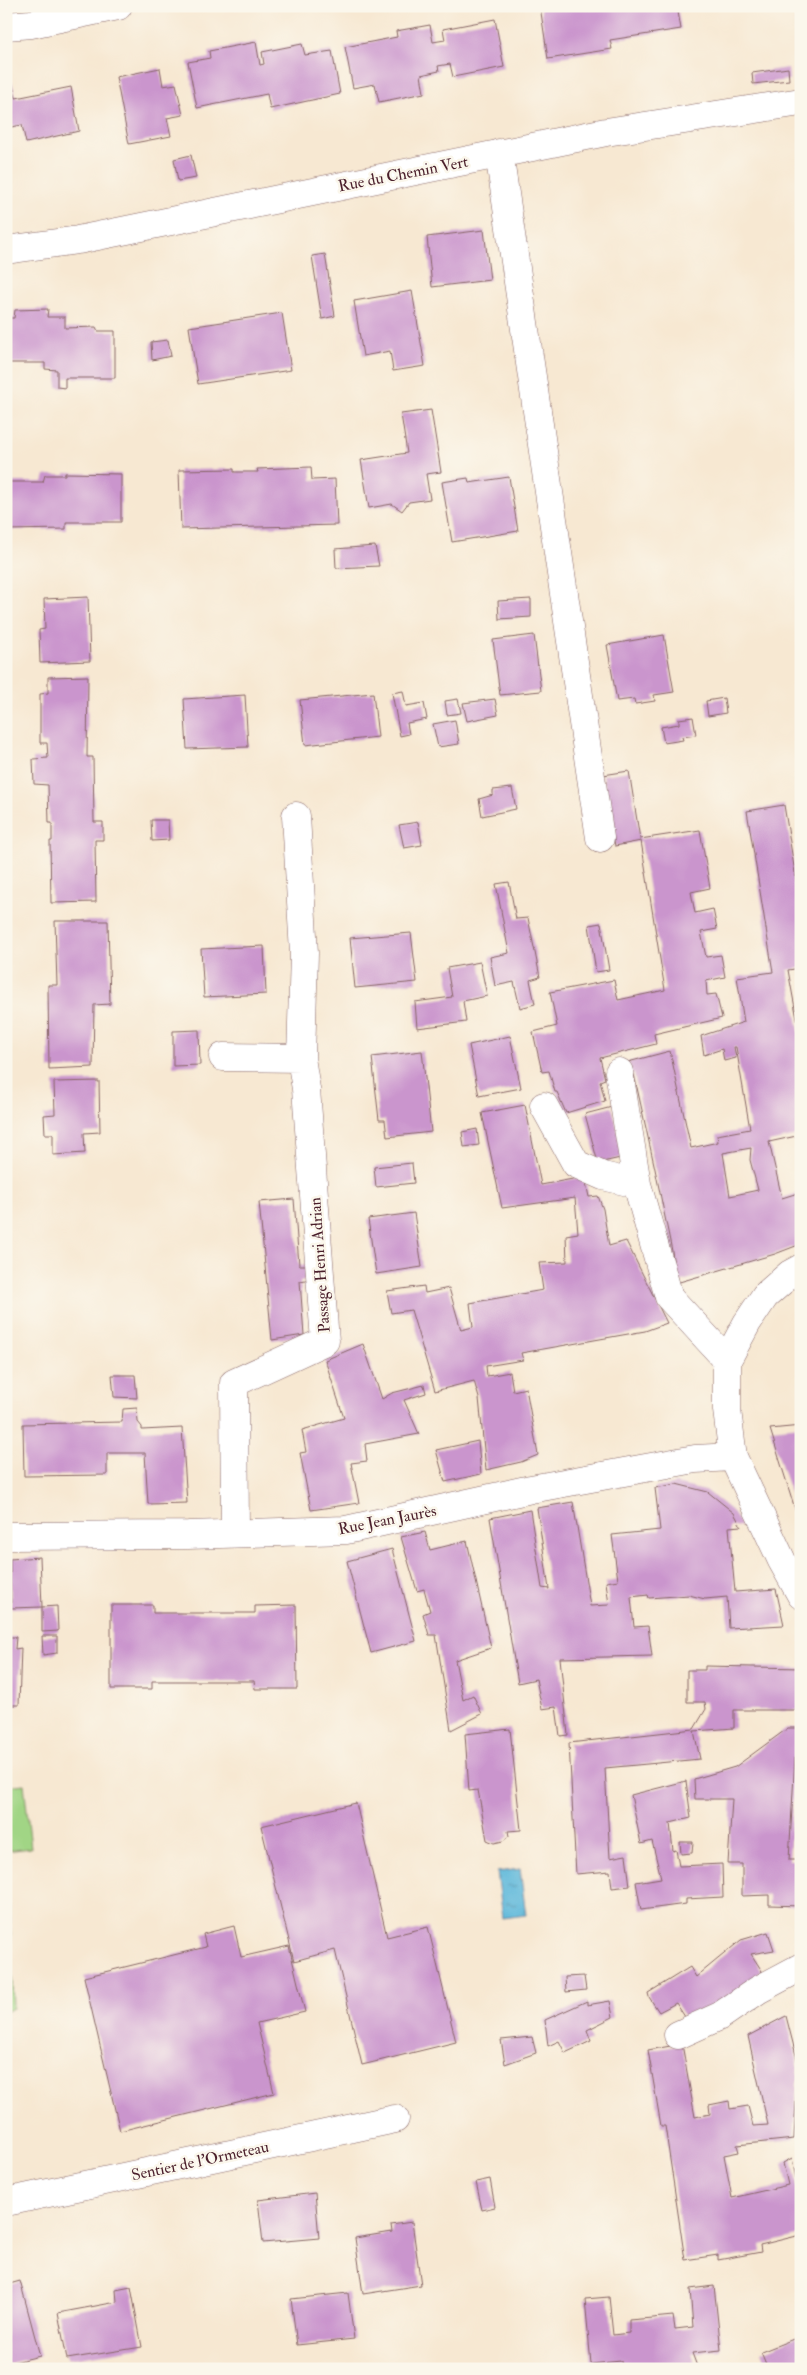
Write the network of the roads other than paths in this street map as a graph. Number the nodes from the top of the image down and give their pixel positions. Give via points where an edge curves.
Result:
1 (118, 6) edge
2 (6, 26) edge
3 (801, 102) edge
4 (500, 153) junction
5 (6, 250) edge
6 (296, 816) dead end
7 (600, 838) dead end
8 (224, 1058) dead end
9 (301, 1058) junction
10 (619, 1072) dead end
11 (544, 1106) dead end
12 (637, 1184) junction
13 (801, 1268) edge
14 (727, 1360) junction
15 (733, 1456) junction
16 (235, 1533) junction
17 (6, 1536) edge
18 (801, 1595) edge
19 (801, 1967) edge
20 (678, 2035) dead end
21 (395, 2119) dead end
22 (6, 2202) edge

1 - 2 street via 32,24
3 - 4 street, Rue du Chemin Vert via 606,132
4 - 5 street, Rue du Chemin Vert via 78,240
4 - 7 street
6 - 9 street, Passage Henri Adrian via 304,953
8 - 9 street
9 - 16 street, Passage Henri Adrian via 325,1341 234,1383
10 - 12 street
11 - 12 street via 576,1164 603,1176
12 - 14 street via 669,1297
13 - 14 street via 765,1296
14 - 15 street via 727,1410
15 - 16 street, Rue Jean Jaurès via 695,1459 531,1489 346,1530
15 - 18 street
16 - 17 street, Rue Jean Jaurès
19 - 20 street via 758,1990 720,2016
21 - 22 street, Sentier de l'Ormeteau

